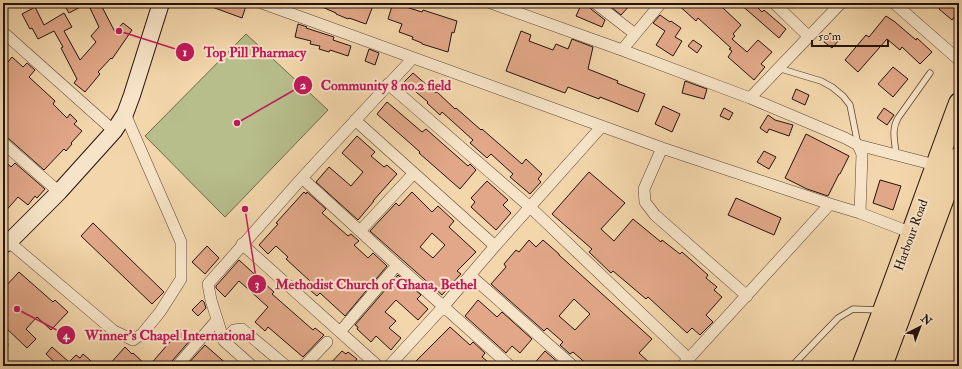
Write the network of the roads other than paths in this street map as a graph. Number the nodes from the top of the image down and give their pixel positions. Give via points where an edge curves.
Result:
1 (161, 3) edge
2 (262, 3) edge
3 (493, 3) edge
4 (595, 3) edge
5 (661, 3) edge
6 (774, 3) edge
7 (841, 3) edge
8 (894, 3) edge
9 (3, 32) edge
10 (635, 34) junction
11 (808, 36) junction
12 (622, 50) junction
13 (413, 58) junction
14 (959, 60) edge
15 (778, 68) junction
16 (930, 73) dead end
17 (388, 84) junction
18 (750, 98) junction
19 (959, 103) edge
20 (125, 114) junction
21 (355, 120) junction
22 (602, 126) junction
23 (114, 131) junction
24 (3, 143) edge
25 (858, 144) junction
26 (662, 148) junction
27 (896, 154) junction
28 (959, 157) edge
29 (935, 165) junction
30 (414, 173) junction
31 (302, 178) junction
32 (59, 192) junction
33 (830, 204) junction
34 (530, 207) junction
35 (860, 213) junction
36 (360, 231) junction
37 (912, 233) junction
38 (6, 244) edge
39 (242, 244) junction
40 (495, 246) junction
41 (397, 265) junction
42 (470, 275) junction
43 (747, 296) junction
44 (443, 307) junction
45 (884, 310) junction
46 (217, 320) junction
47 (340, 332) junction
48 (224, 341) junction
49 (327, 342) dead end
50 (3, 343) edge
51 (3, 348) edge
52 (686, 362) edge
53 (506, 365) edge
54 (177, 366) edge
55 (252, 366) edge
56 (286, 366) edge
57 (304, 366) edge
58 (378, 366) edge
59 (390, 366) edge
60 (573, 366) edge
61 (792, 366) edge
62 (862, 366) edge
63 (882, 366) edge

1 - 20 street
2 - 13 street
3 - 12 street
4 - 10 street
5 - 10 street
6 - 11 street
7 - 11 street
8 - 14 street
9 - 23 street
10 - 12 street
11 - 15 street
12 - 18 street
13 - 17 street
13 - 22 street
15 - 18 street
15 - 25 lane via 821,80 843,96 850,105
16 - 27 lane via 894,125
17 - 21 street
17 - 34 street
18 - 25 street
19 - 29 highway, Harbour Road
20 - 23 street
20 - 38 street via 180,242 181,279 142,334 133,340 114,331
21 - 30 street
21 - 31 street
22 - 26 street
22 - 34 street
23 - 32 street
24 - 32 street
25 - 27 street
25 - 35 street via 862,154
26 - 33 street
26 - 43 street via 644,189 645,202 655,215
27 - 29 street
28 - 63 highway, Harbour Road
29 - 37 highway, Harbour Road
30 - 36 street
30 - 40 street
31 - 36 street
31 - 39 street
32 - 38 street
33 - 35 street
33 - 43 street
34 - 40 street
34 - 52 street
35 - 37 street
36 - 41 street
37 - 45 highway, Harbour Road
39 - 46 street via 208,284
39 - 47 street
40 - 42 street
41 - 44 street
41 - 47 street
42 - 44 street
42 - 60 street
43 - 52 street
44 - 53 street
44 - 59 street
45 - 61 lane via 853,309 838,318
45 - 62 highway, Harbour Road
46 - 48 street
46 - 54 street
47 - 58 street
48 - 55 street
48 - 56 street via 234,330 242,329
49 - 57 street
50 - 51 lane

